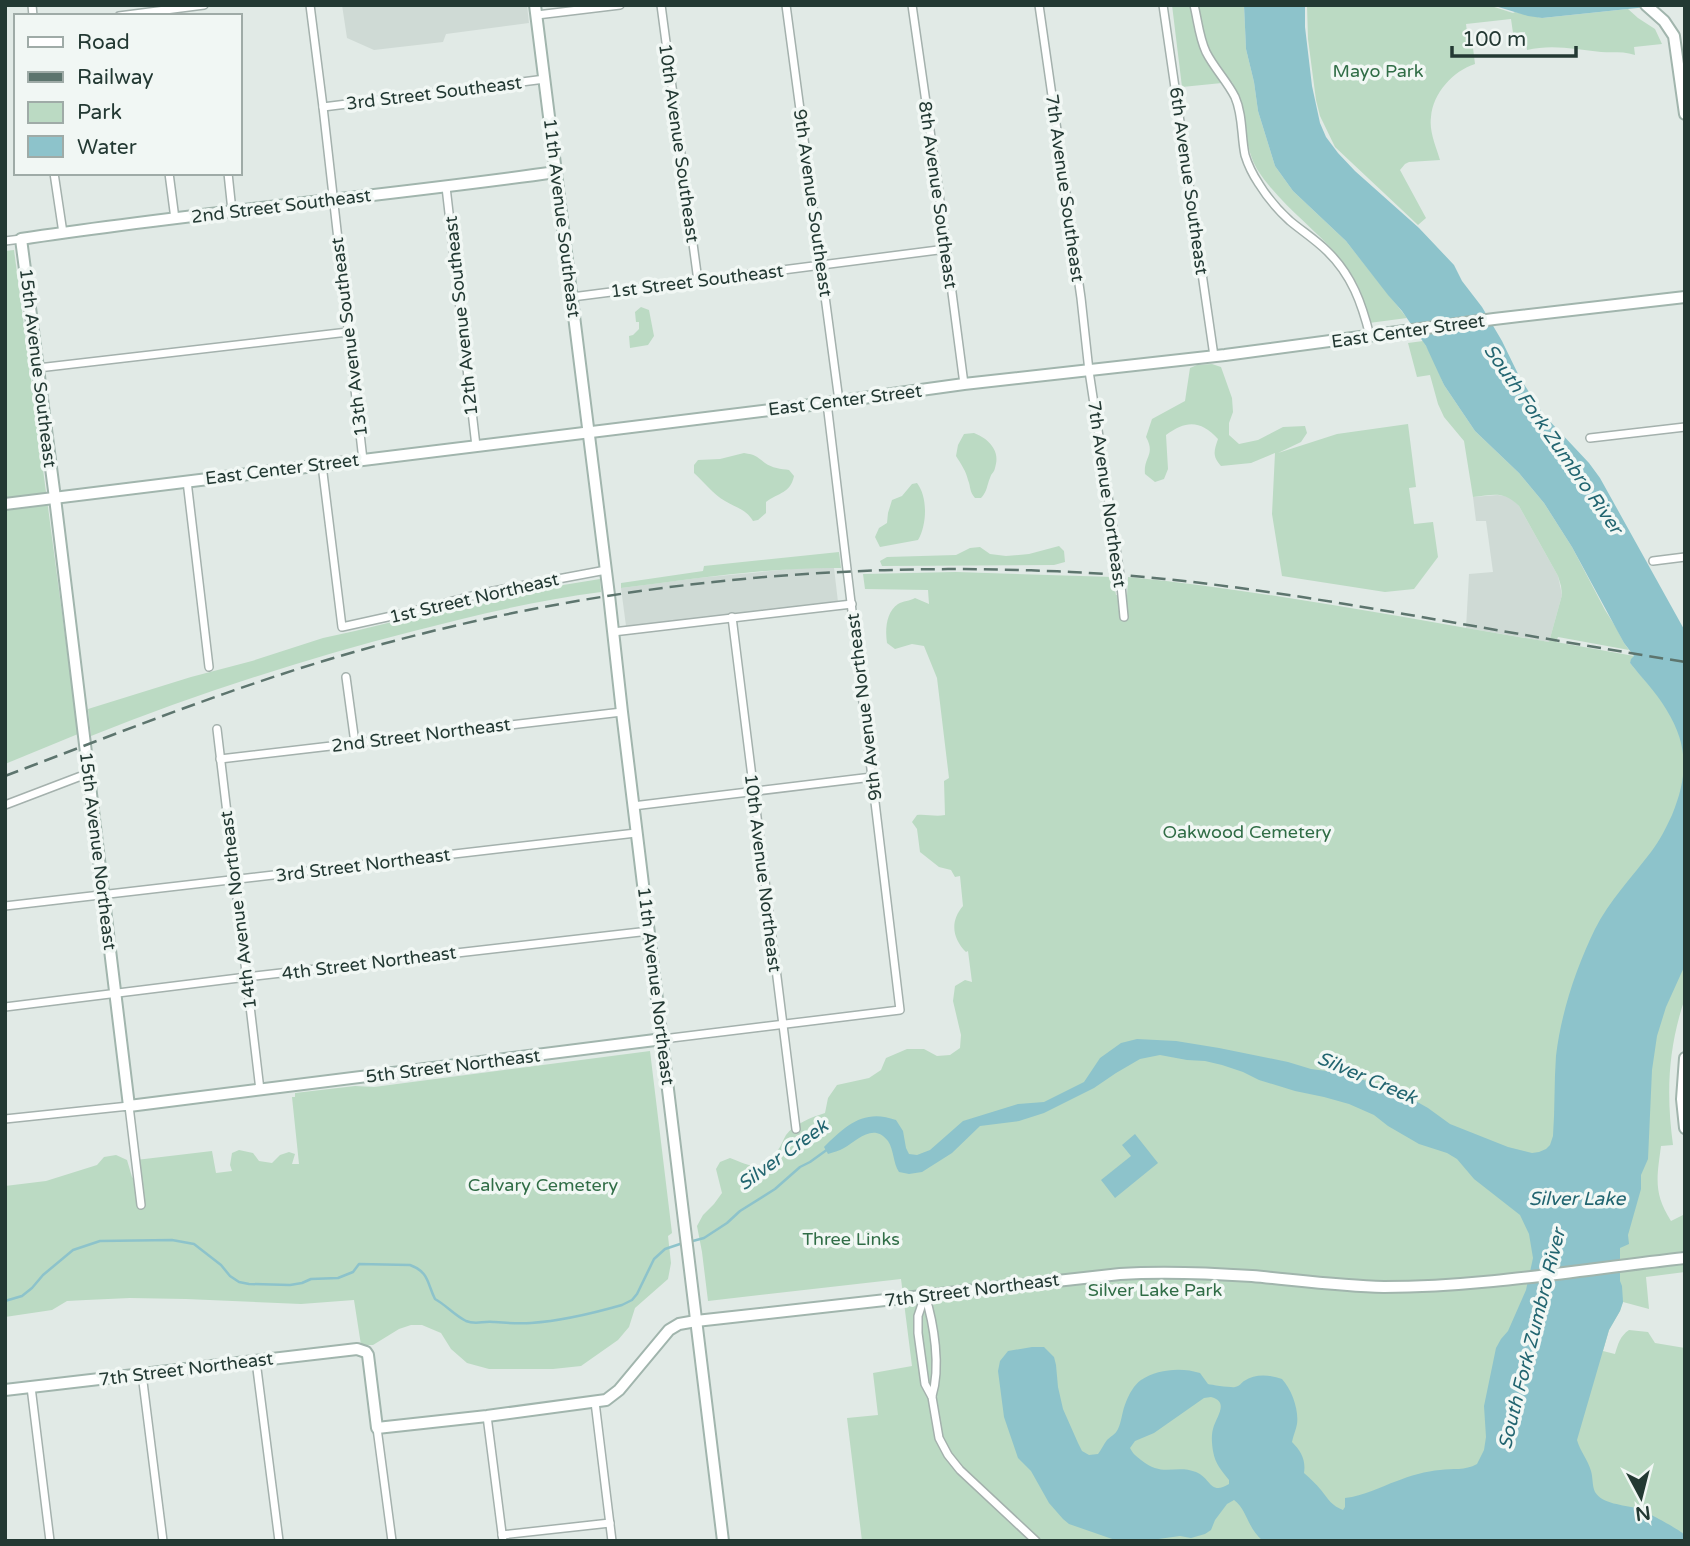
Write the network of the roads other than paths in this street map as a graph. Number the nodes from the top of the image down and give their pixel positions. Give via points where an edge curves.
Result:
1 (205, 5) edge
2 (310, 5) edge
3 (621, 5) edge
4 (661, 5) edge
5 (786, 5) edge
6 (912, 5) edge
7 (1039, 5) edge
8 (1163, 5) edge
9 (1194, 5) edge
10 (1646, 5) edge
11 (536, 10) edge
12 (148, 11) edge
13 (131, 14) edge
14 (1679, 36) edge
15 (545, 79) junction
16 (323, 107) junction
17 (1685, 114) edge
18 (556, 172) junction
19 (54, 175) edge
20 (169, 175) edge
21 (228, 175) edge
22 (446, 187) junction
23 (333, 200) junction
24 (232, 211) junction
25 (175, 219) junction
26 (62, 233) junction
27 (21, 239) junction
28 (5, 241) edge
29 (946, 249) junction
30 (822, 265) junction
31 (698, 281) junction
32 (572, 297) junction
33 (1685, 297) edge
34 (348, 332) junction
35 (1370, 336) junction
36 (1214, 356) junction
37 (38, 368) junction
38 (1089, 371) junction
39 (964, 384) junction
40 (839, 401) junction
41 (827, 403) junction
42 (1685, 427) edge
43 (589, 432) junction
44 (1590, 438) dead end
45 (476, 446) junction
46 (363, 460) junction
47 (322, 465) junction
48 (187, 481) junction
49 (55, 498) junction
50 (5, 504) edge
51 (1685, 556) edge
52 (1653, 561) dead end
53 (606, 570) junction
54 (852, 604) junction
55 (732, 617) junction
56 (1124, 617) dead end
57 (613, 632) junction
58 (209, 667) dead end
59 (346, 677) dead end
60 (622, 712) junction
61 (217, 729) dead end
62 (355, 743) junction
63 (220, 759) junction
64 (89, 773) junction
65 (872, 777) junction
66 (753, 791) junction
67 (5, 805) edge
68 (633, 806) junction
69 (636, 833) junction
70 (235, 879) junction
71 (104, 894) junction
72 (5, 906) edge
73 (649, 931) junction
74 (247, 977) junction
75 (116, 994) junction
76 (5, 1007) edge
77 (900, 1010) joint
78 (782, 1025) junction
79 (663, 1039) junction
80 (1685, 1058) edge
81 (260, 1090) junction
82 (129, 1106) junction
83 (5, 1119) edge
84 (1685, 1128) edge
85 (796, 1129) dead end
86 (141, 1205) dead end
87 (1685, 1258) edge
88 (925, 1295) junction
89 (696, 1321) junction
90 (256, 1361) junction
91 (142, 1374) junction
92 (31, 1387) junction
93 (5, 1390) edge
94 (932, 1397) junction
95 (595, 1402) junction
96 (487, 1416) junction
97 (377, 1428) junction
98 (610, 1523) junction
99 (502, 1538) edge
100 (50, 1541) edge
101 (163, 1541) edge
102 (279, 1541) edge
103 (392, 1541) edge
104 (612, 1541) edge
105 (723, 1541) edge
106 (1036, 1541) edge

1 - 12 street
2 - 16 street, 13th Avenue Southeast
3 - 11 street
4 - 31 street, 10th Avenue Southeast
5 - 30 street, 9th Avenue Southeast
6 - 29 street, 8th Avenue Southeast
7 - 38 street, 7th Avenue Southeast
8 - 36 street, 6th Avenue Southeast
9 - 35 street via 1206,53 1235,98 1249,168 1272,201 1343,268 1360,299
10 - 14 street
11 - 15 street, 11th Avenue Southeast
12 - 13 street
14 - 17 street
15 - 16 street, 3rd Street Southeast
15 - 18 street, 11th Avenue Southeast
16 - 23 street, 13th Avenue Southeast
18 - 22 street, 2nd Street Southeast
18 - 32 street, 11th Avenue Southeast
19 - 26 street
20 - 25 street
21 - 24 street
22 - 23 street, 2nd Street Southeast
22 - 45 street, 12th Avenue Southeast
23 - 24 street, 2nd Street Southeast
23 - 34 street, 13th Avenue Southeast
24 - 25 street, 2nd Street Southeast
25 - 26 street, 2nd Street Southeast
26 - 27 street, 2nd Street Southeast
27 - 28 street, 2nd Street Southeast
27 - 37 street, 15th Avenue Southeast
29 - 30 street, 1st Street Southeast
29 - 39 street, 8th Avenue Southeast
30 - 31 street, 1st Street Southeast
30 - 40 street, 9th Avenue Southeast
31 - 32 street, 1st Street Southeast
32 - 43 street, 11th Avenue Southeast
33 - 35 street, East Center Street
34 - 37 street
34 - 46 street, 13th Avenue Southeast
35 - 36 street, East Center Street
36 - 38 street, East Center Street
37 - 49 street, 15th Avenue Southeast
38 - 39 street, East Center Street
38 - 56 street, 7th Avenue Northeast
39 - 40 street, East Center Street
40 - 41 street, East Center Street
41 - 43 street, East Center Street
41 - 54 street, 9th Avenue Northeast
42 - 44 street
43 - 45 street, East Center Street
43 - 53 street, 11th Avenue Northeast
45 - 46 street, East Center Street
46 - 47 street, East Center Street
47 - 48 street, East Center Street
47 - 53 street, 1st Street Northeast via 342,627 482,593
48 - 49 street, East Center Street
48 - 58 street
49 - 50 street, East Center Street
49 - 64 street, 15th Avenue Northeast
51 - 52 street
53 - 57 street, 11th Avenue Northeast
54 - 55 street
54 - 65 street, 9th Avenue Northeast
55 - 57 street
55 - 66 street, 10th Avenue Northeast
57 - 60 street, 11th Avenue Northeast
59 - 62 street
60 - 62 street, 2nd Street Northeast
60 - 68 street, 11th Avenue Northeast
61 - 63 street, 14th Avenue Northeast
62 - 63 street, 2nd Street Northeast
63 - 70 street, 14th Avenue Northeast
64 - 67 street
64 - 71 street, 15th Avenue Northeast
65 - 66 street
65 - 77 street, 9th Avenue Northeast
66 - 68 street
66 - 78 street, 10th Avenue Northeast
68 - 69 street, 11th Avenue Northeast
69 - 70 street, 3rd Street Northeast
69 - 73 street, 11th Avenue Northeast
70 - 71 street, 3rd Street Northeast
70 - 74 street, 14th Avenue Northeast
71 - 72 street, 3rd Street Northeast
71 - 75 street, 15th Avenue Northeast
73 - 74 street, 4th Street Northeast
73 - 79 street, 11th Avenue Northeast
74 - 75 street, 4th Street Northeast
74 - 81 street, 14th Avenue Northeast
75 - 76 street, 4th Street Northeast
75 - 82 street, 15th Avenue Northeast
77 - 78 street, 5th Street Northeast
78 - 79 street, 5th Street Northeast
78 - 85 street, 10th Avenue Northeast
79 - 81 street, 5th Street Northeast
79 - 89 street, 11th Avenue Northeast
80 - 84 street
81 - 82 street, 5th Street Northeast
82 - 83 street, 5th Street Northeast
82 - 86 street, 15th Avenue Northeast
87 - 88 street, 7th Street Northeast via 1436,1285 1393,1287 1147,1272
88 - 89 street, 7th Street Northeast
88 - 94 street via 936,1365
88 - 94 street via 918,1333 925,1384
89 - 95 street, 7th Street Northeast via 669,1330 619,1390
89 - 105 street, 11th Avenue Northeast
90 - 91 street, 7th Street Northeast
90 - 97 street, 7th Street Northeast via 357,1349 366,1352
90 - 102 street
91 - 92 street, 7th Street Northeast
91 - 101 street
92 - 93 street, 7th Street Northeast
92 - 100 street
94 - 106 street via 939,1438 948,1455
95 - 96 street, 7th Street Northeast
95 - 98 street
96 - 97 street, 7th Street Northeast
96 - 99 street
97 - 103 street
98 - 99 street
98 - 104 street

